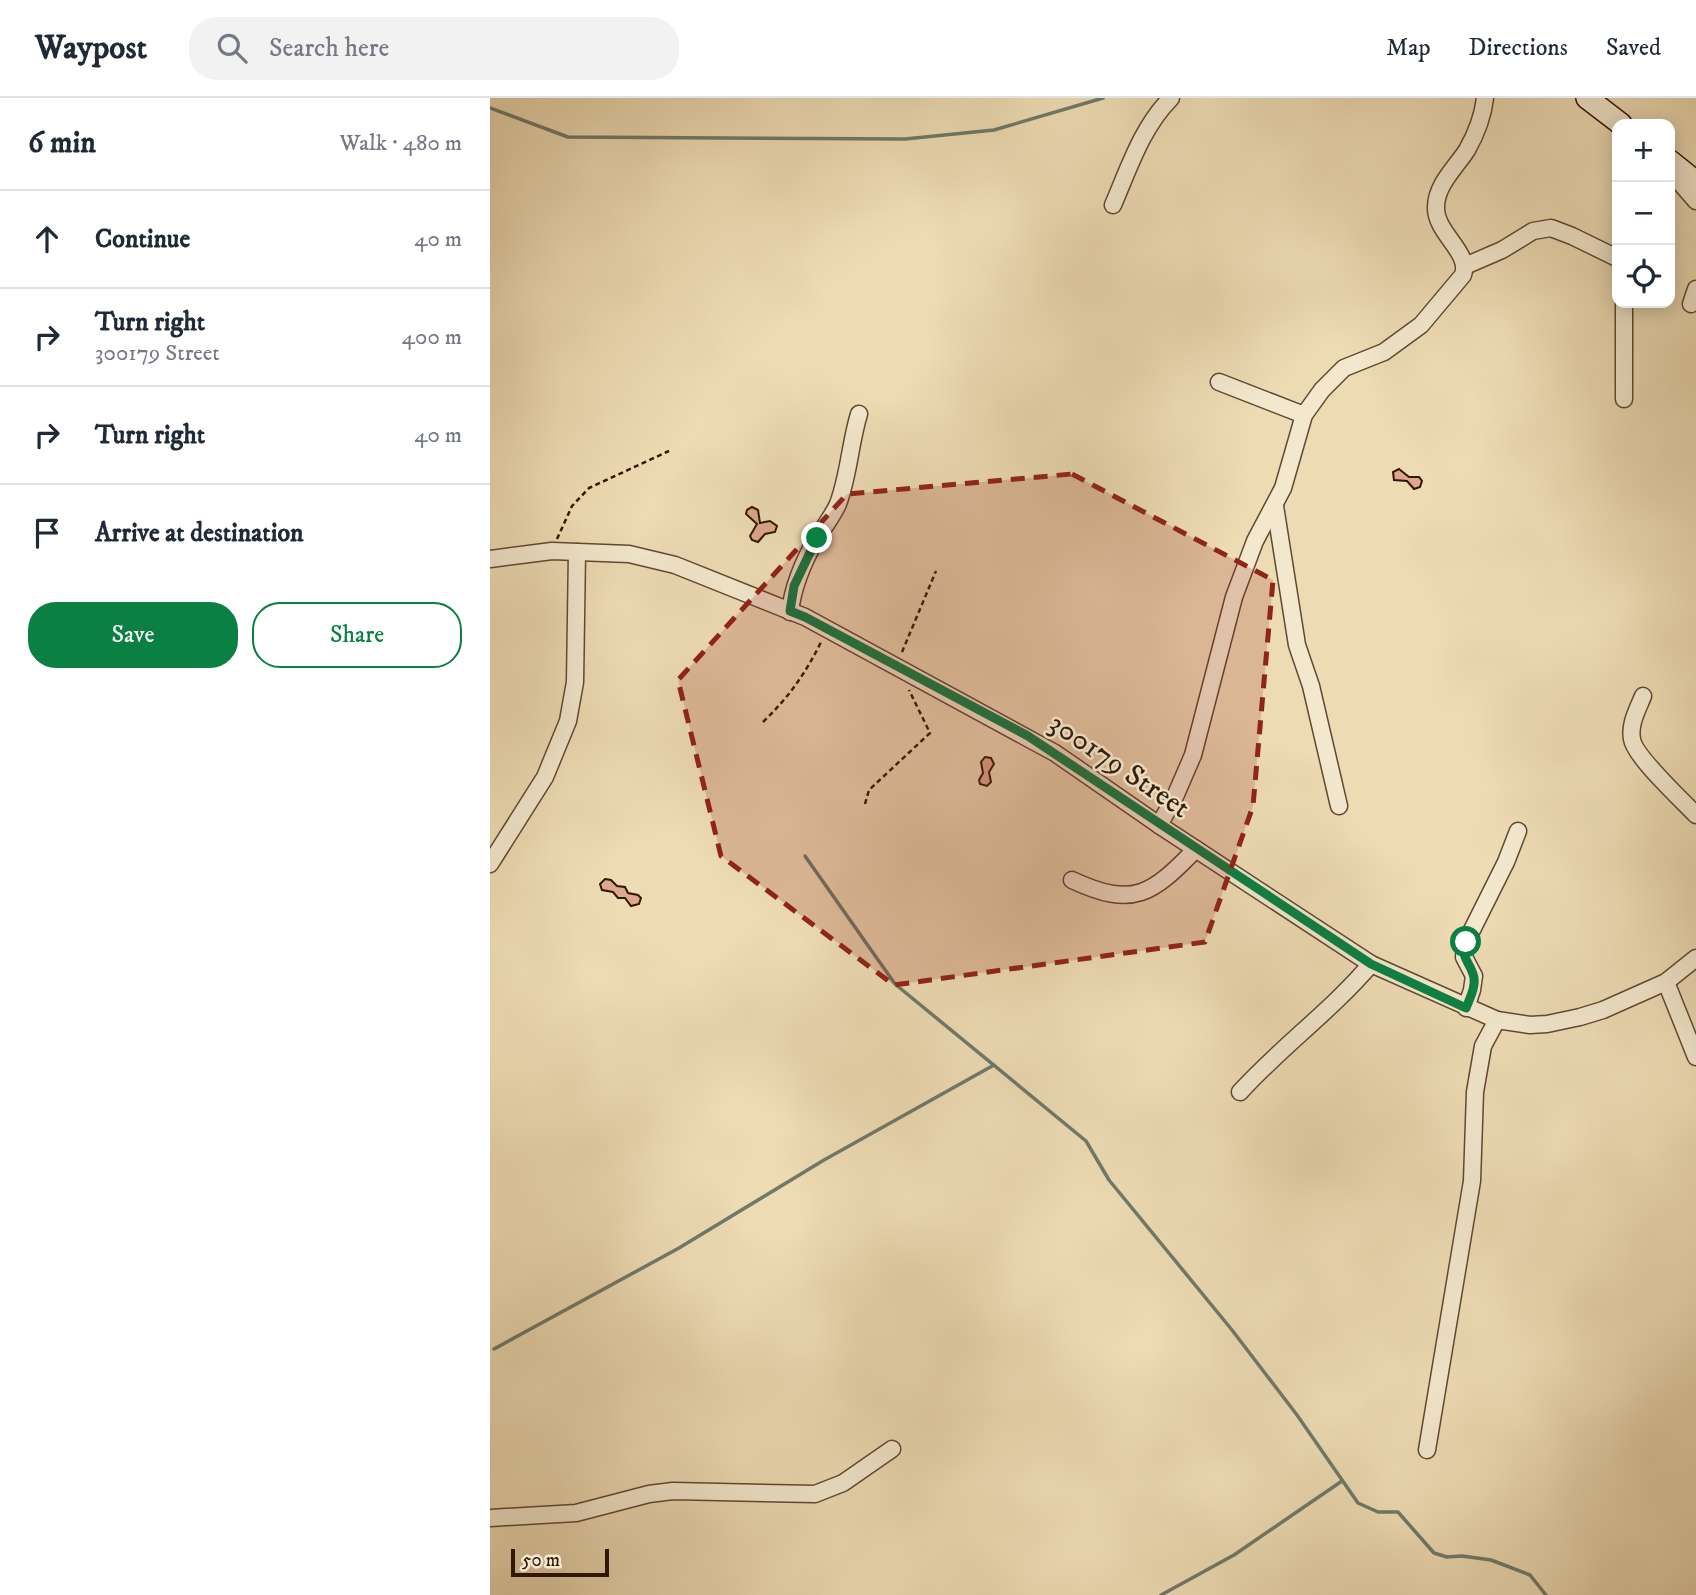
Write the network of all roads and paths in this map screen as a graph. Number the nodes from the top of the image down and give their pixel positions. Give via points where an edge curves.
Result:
1 (1171, 98) edge
2 (1485, 98) edge
3 (1587, 98) edge
4 (1614, 119) edge
5 (1675, 165) edge
6 (1675, 177) edge
7 (1696, 181) edge
8 (1696, 201) edge
9 (1113, 205) dead end
10 (1612, 256) edge
11 (1465, 265) junction
12 (1624, 308) edge
13 (1219, 382) dead end
14 (1624, 399) dead end
15 (859, 414) dead end
16 (1304, 415) junction
17 (669, 451) dead end
18 (1275, 506) junction
19 (552, 551) junction
20 (577, 552) junction
21 (490, 559) edge
22 (936, 572) dead end
23 (790, 611) junction
24 (827, 629) junction
25 (896, 666) junction
26 (1643, 696) dead end
27 (763, 722) dead end
28 (865, 804) dead end
29 (1339, 806) dead end
30 (1696, 815) edge
31 (1159, 825) junction
32 (1518, 831) dead end
33 (1196, 849) junction
34 (490, 864) edge
35 (1072, 880) dead end
36 (1696, 958) edge
37 (1371, 964) junction
38 (1666, 982) junction
39 (1466, 1008) junction
40 (1497, 1020) junction
41 (1696, 1057) edge
42 (1240, 1092) dead end
43 (891, 1449) dead end
44 (1427, 1450) dead end
45 (490, 1518) edge

1 - 9 street via 1143,138
2 - 11 street via 1469,147 1436,203 1440,227
3 - 4 main road
5 - 7 main road
6 - 8 street
10 - 11 street via 1551,228 1533,231
11 - 16 street via 1459,281 1421,325 1384,352 1344,368
12 - 14 street
13 - 16 street
15 - 23 street via 841,494 796,581
16 - 18 street
17 - 19 path via 589,488 572,506
18 - 29 street via 1297,645
18 - 31 street via 1255,541 1234,597 1193,755
19 - 20 street, 300179 Street
19 - 21 street, 300179 Street
20 - 23 street, 300179 Street via 629,554 675,565
20 - 34 street via 575,682 568,721 545,777
22 - 25 path
23 - 24 street, 300179 Street
24 - 25 street, 300179 Street
24 - 27 path via 788,698
25 - 28 path via 930,733 869,790
25 - 31 street, 300179 Street via 1028,736
26 - 30 street via 1633,720 1632,741
31 - 33 street, 300179 Street
32 - 39 street via 1466,942 1464,957 1474,975
33 - 35 street via 1165,881 1137,893 1106,893
33 - 37 street, 300179 Street
36 - 38 street, 300179 Street
37 - 39 street, 300179 Street
37 - 42 street via 1342,998
38 - 40 street, 300179 Street via 1580,1017 1530,1025
38 - 41 street
39 - 40 street, 300179 Street
40 - 44 street via 1483,1046 1475,1092 1472,1181
43 - 45 street via 843,1483 815,1494 673,1491 576,1513

